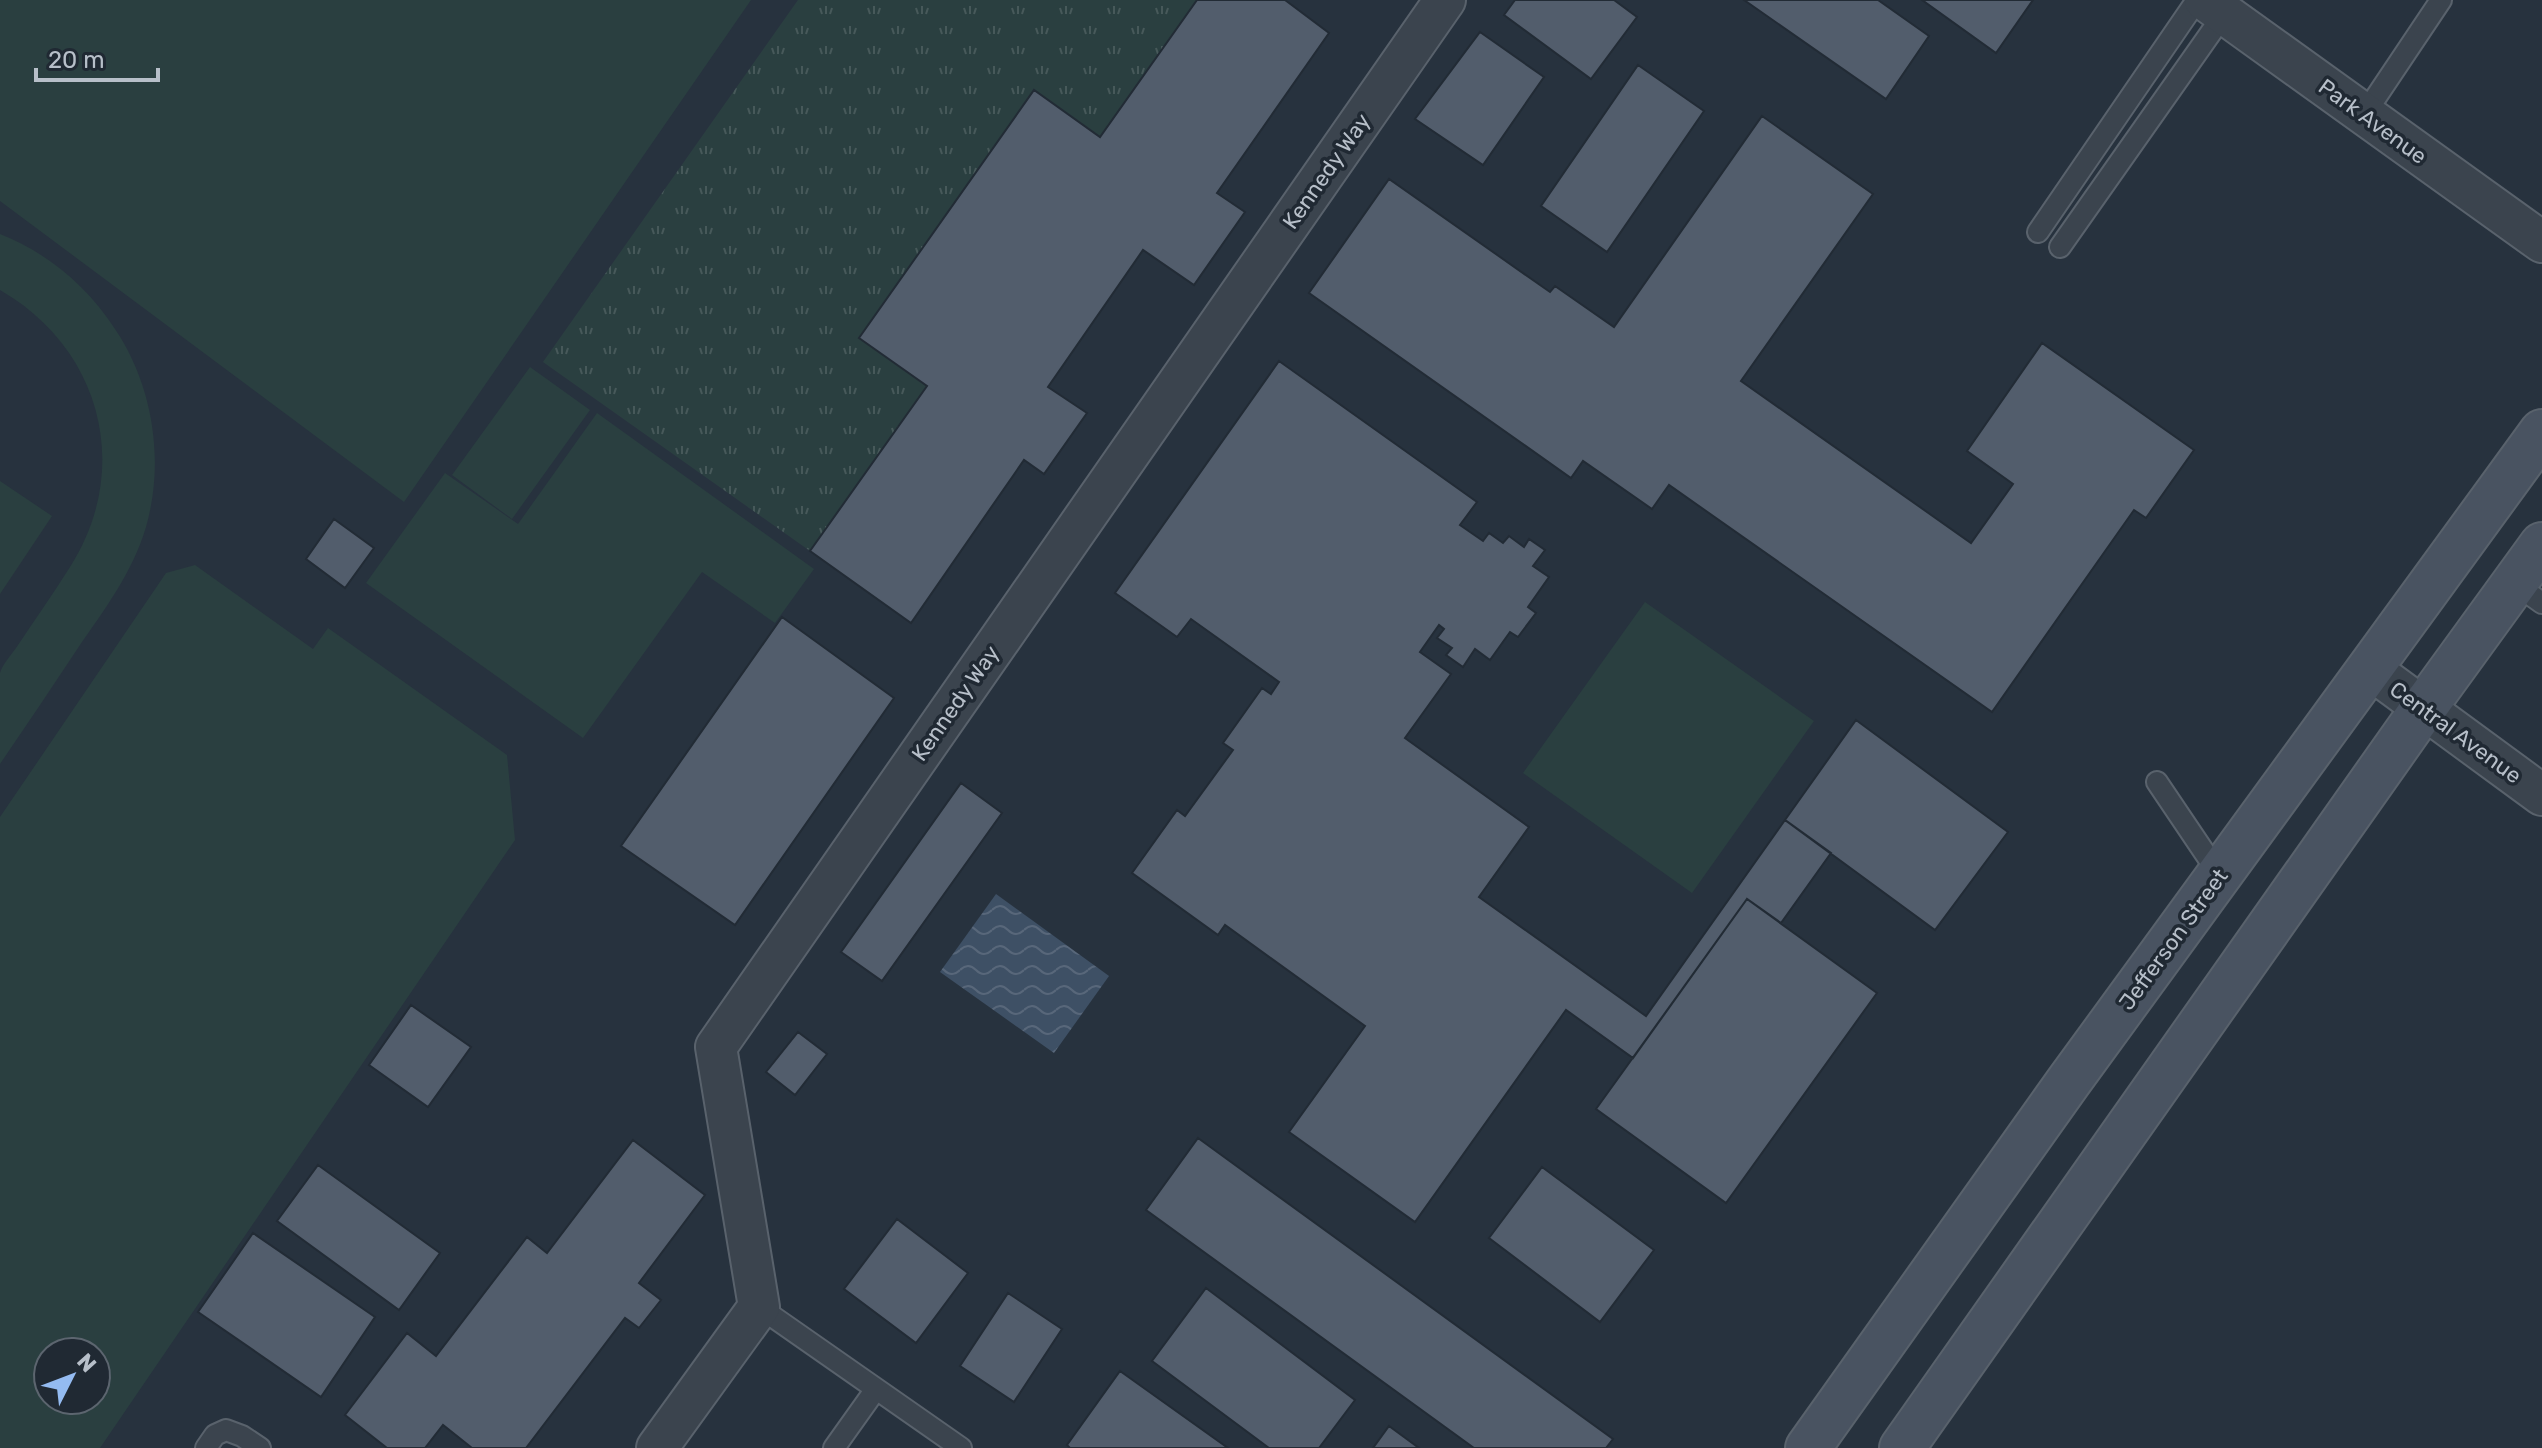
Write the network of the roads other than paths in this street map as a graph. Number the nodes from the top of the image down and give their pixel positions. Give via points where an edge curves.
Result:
1 (1445, 0) edge
2 (2441, 0) edge
3 (2209, 5) edge
4 (2364, 115) junction
5 (2038, 232) dead end
6 (2542, 242) edge
7 (2060, 247) dead end
8 (2542, 432) edge
9 (2542, 545) edge
10 (2528, 593) edge
11 (2369, 668) junction
12 (2423, 709) junction
13 (2157, 782) dead end
14 (2542, 795) edge
15 (2219, 874) junction
16 (759, 1307) junction
17 (876, 1389) junction
18 (206, 1448) edge
19 (260, 1448) edge
20 (657, 1448) edge
21 (834, 1448) edge
22 (961, 1448) edge
23 (1808, 1448) edge
24 (1902, 1448) edge

1 - 16 street, Kennedy Way via 716,1047
2 - 4 lane
3 - 4 street, Park Avenue
3 - 5 lane
3 - 7 lane
4 - 6 street, Park Avenue
8 - 11 main road, Jefferson Street
9 - 10 main road
10 - 12 main road
11 - 12 street, Central Avenue
11 - 15 main road, Jefferson Street
12 - 14 street, Central Avenue
12 - 24 main road
13 - 15 lane
15 - 23 main road, Jefferson Street
16 - 17 lane
16 - 20 street
17 - 21 lane
17 - 22 lane
18 - 19 lane via 226,1430

